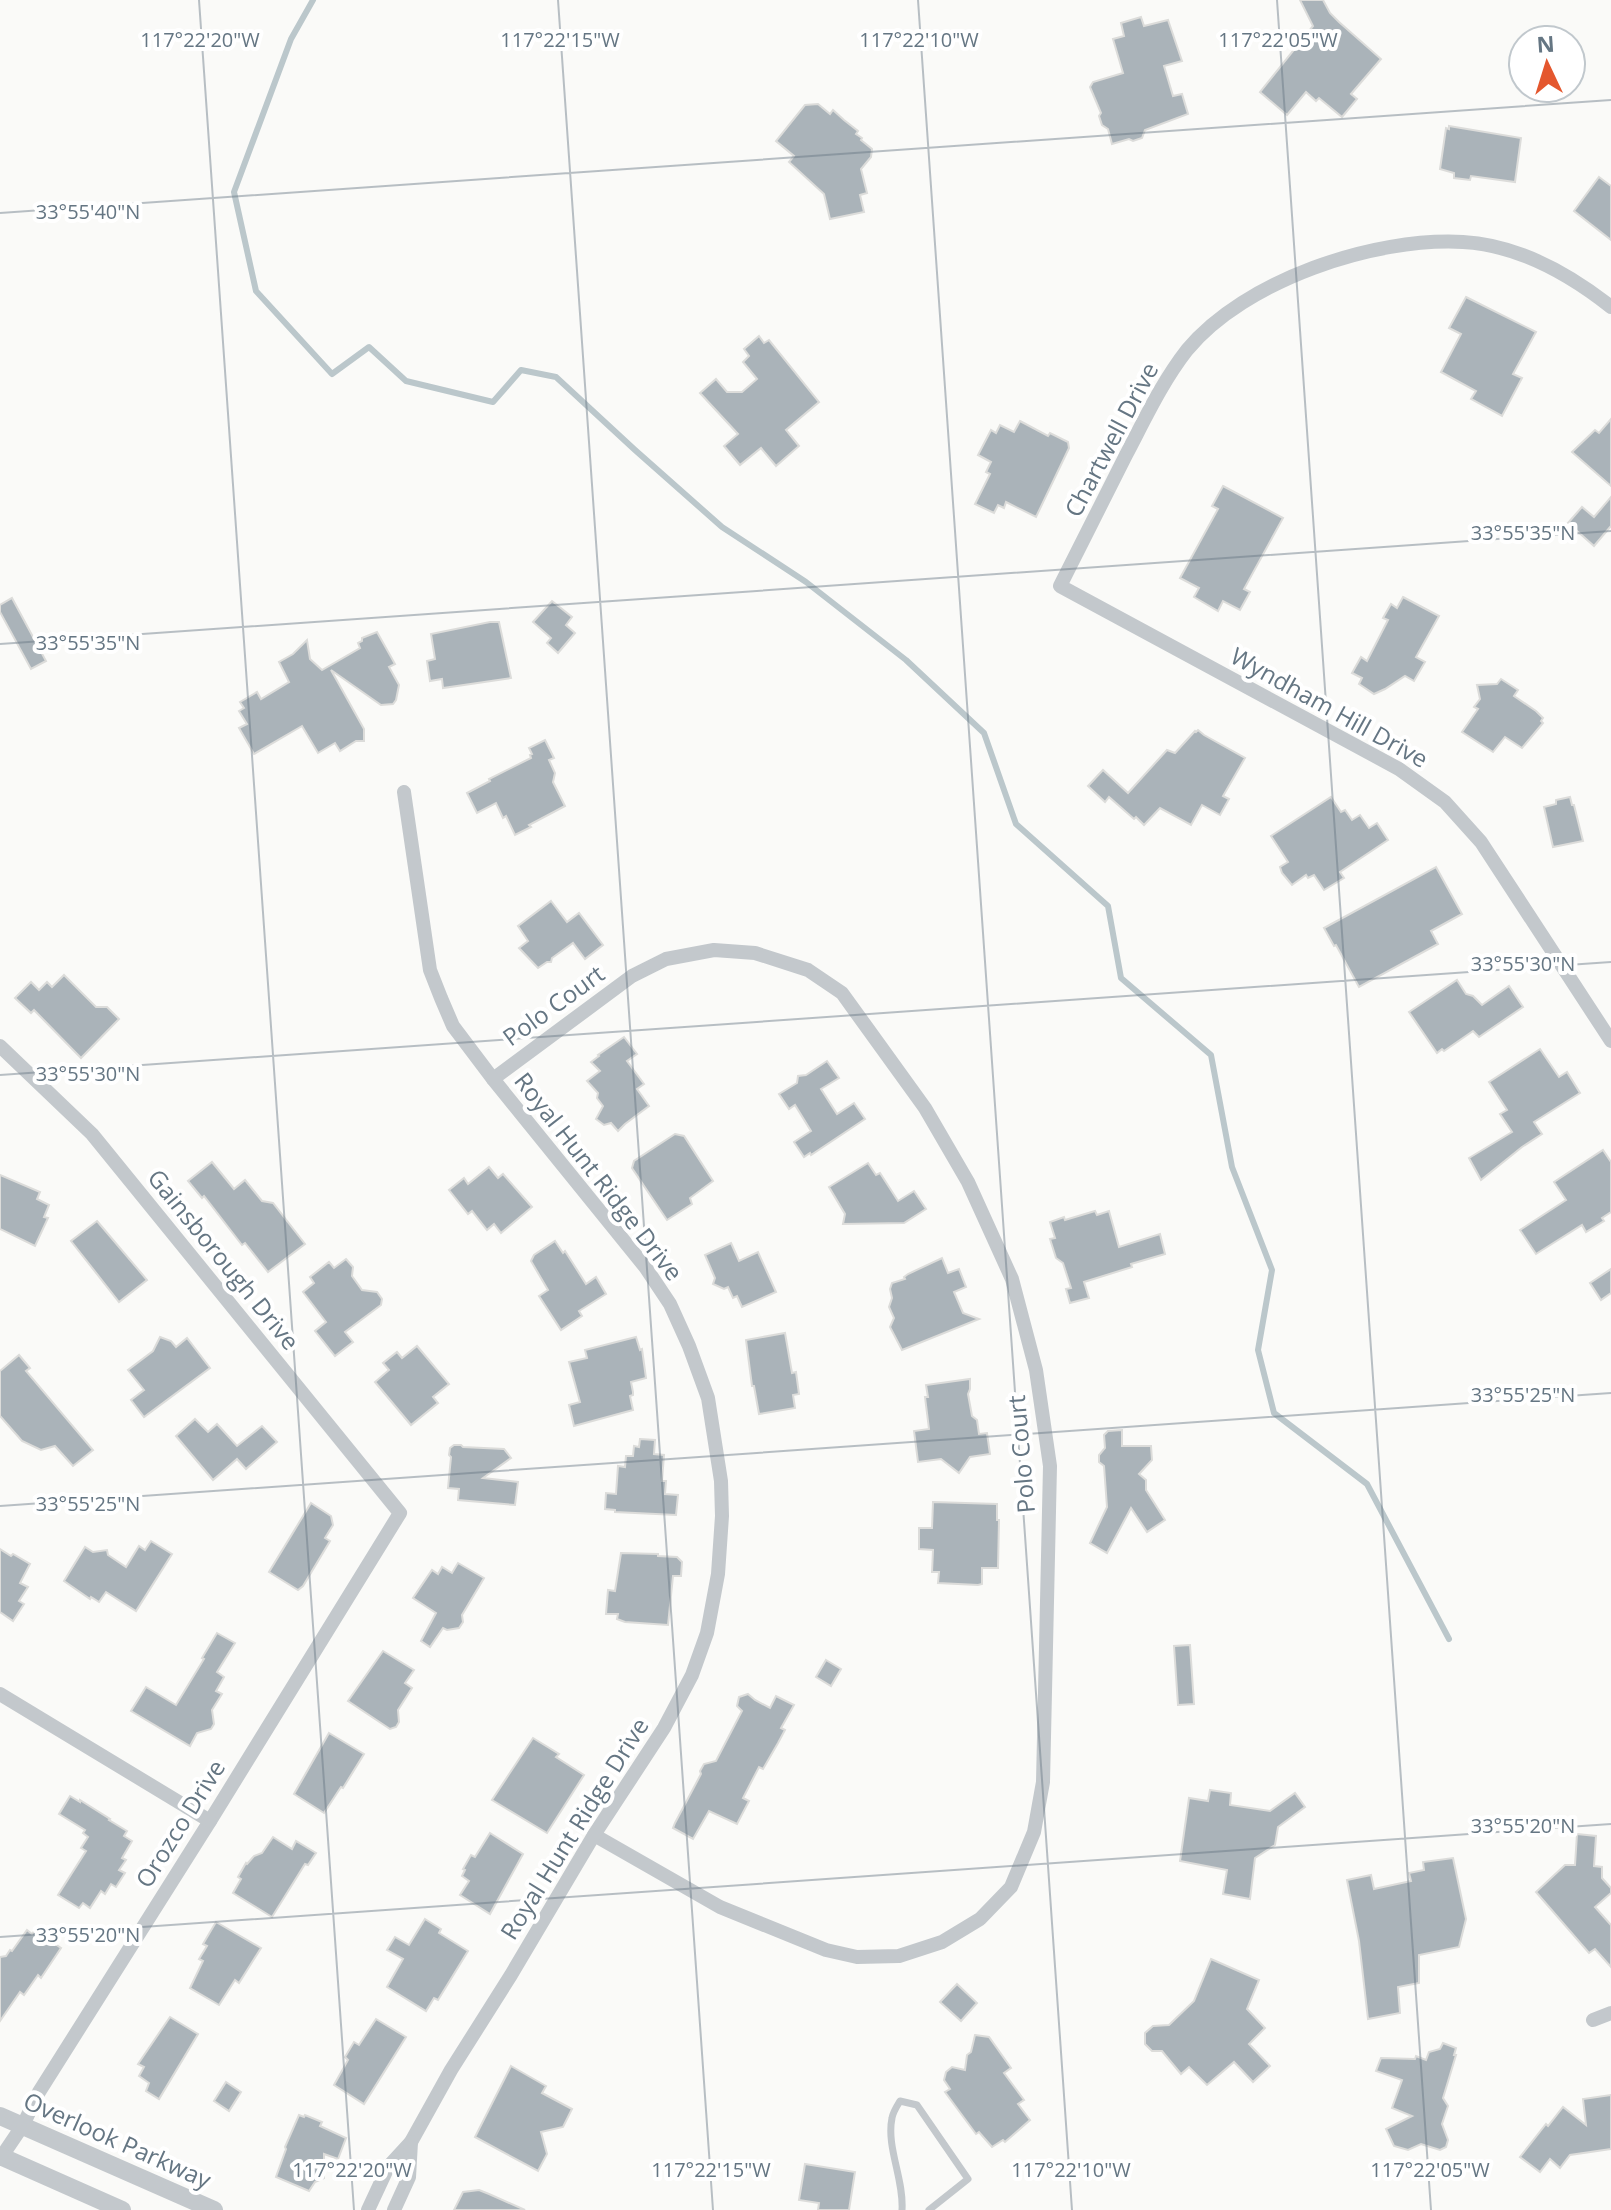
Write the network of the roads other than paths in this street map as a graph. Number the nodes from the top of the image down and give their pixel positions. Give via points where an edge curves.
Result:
1 (1611, 307) edge
2 (1060, 586) joint
3 (404, 792) dead end
4 (1611, 1041) edge
5 (0, 1046) edge
6 (493, 1079) junction
7 (400, 1513) joint
8 (0, 1694) edge
9 (210, 1821) junction
10 (594, 1835) junction
11 (1611, 2013) edge
12 (1593, 2020) dead end
13 (0, 2116) edge
14 (23, 2125) junction
15 (411, 2142) junction
16 (0, 2157) edge
17 (122, 2210) edge
18 (214, 2210) edge
19 (368, 2210) edge
20 (394, 2210) edge
21 (902, 2210) edge
22 (929, 2210) edge

1 - 2 street, Chartwell Drive via 1555,268 1465,242 1417,242 1369,251 1262,290 1188,349 1157,395
2 - 4 street, Wyndham Hill Drive via 1399,769 1445,802 1481,842
3 - 6 street, Royal Hunt Ridge Drive via 430,970 453,1026
5 - 7 street, Gainsborough Drive via 92,1134
6 - 10 street, Royal Hunt Ridge Drive via 670,1304 708,1398 721,1481 718,1574 707,1633 692,1675
6 - 10 street, Polo Court via 632,976 666,959 714,950 755,953 808,970 842,993 925,1108 968,1182 1012,1279 1036,1370 1050,1466 1043,1782 1034,1832 1011,1887 980,1919 942,1942 899,1956 857,1957 826,1950 720,1907
7 - 9 street, Orozco Drive
8 - 9 street
9 - 14 street, Orozco Drive
10 - 15 street, Royal Hunt Ridge Drive
11 - 12 street
13 - 14 street, Overlook Parkway
14 - 16 street, Orozco Drive
14 - 18 street, Overlook Parkway
15 - 19 street, Royal Hunt Ridge Drive via 388,2167
15 - 20 street, Royal Hunt Ridge Drive via 409,2177
16 - 17 street
21 - 22 lane via 890,2138 900,2101 917,2105 968,2179

